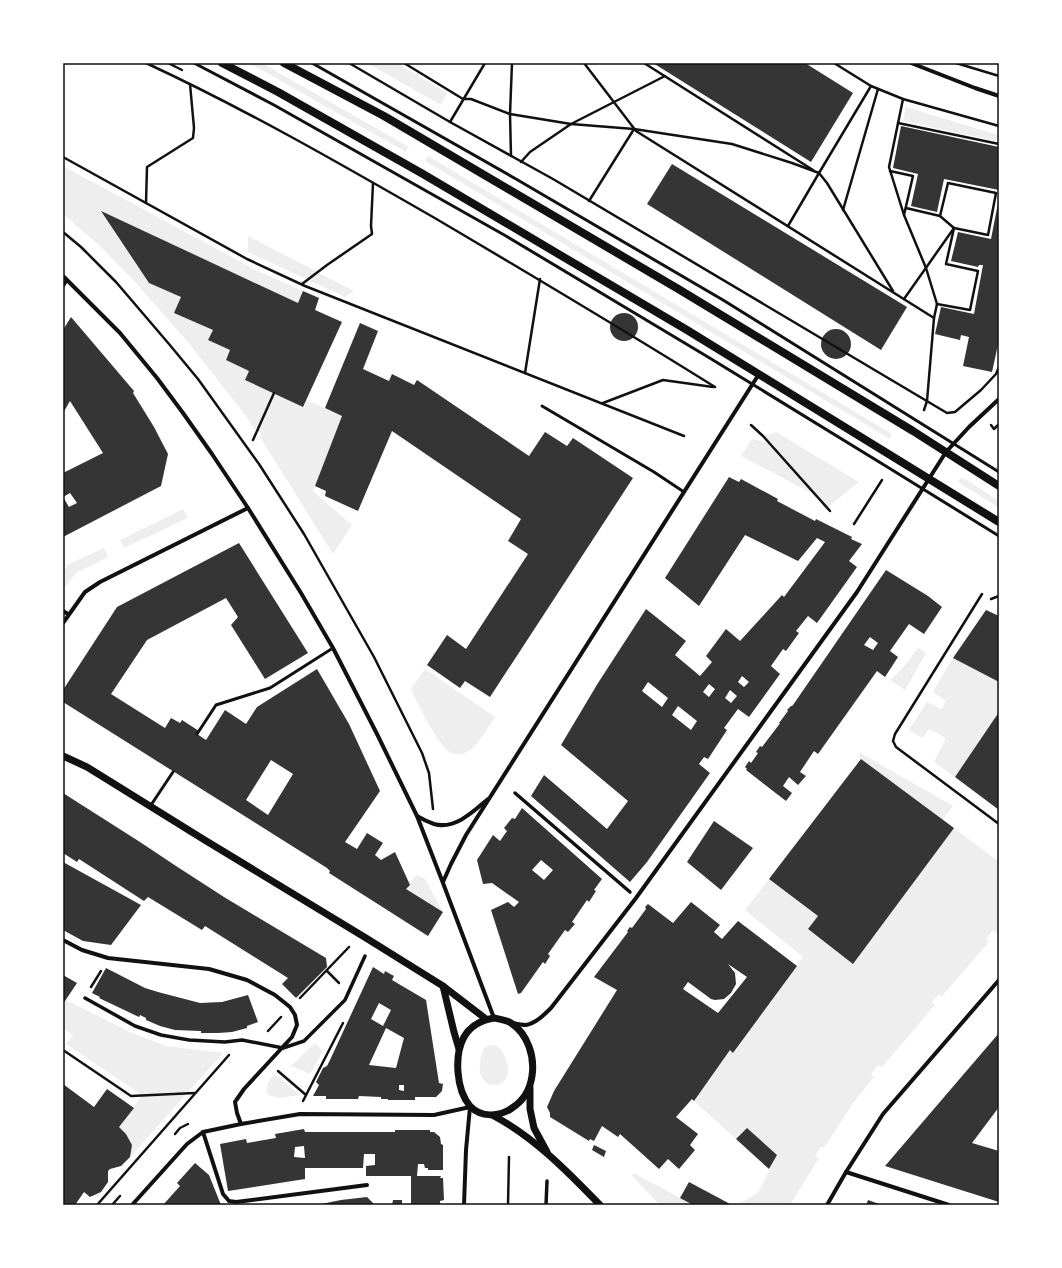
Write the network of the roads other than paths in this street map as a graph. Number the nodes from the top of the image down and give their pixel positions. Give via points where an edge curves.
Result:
1 (194, 63) edge
2 (222, 63) edge
3 (284, 63) edge
4 (312, 63) edge
5 (911, 63) edge
6 (999, 96) edge
7 (63, 276) edge
8 (67, 280) junction
9 (63, 286) edge
10 (759, 374) junction
11 (753, 384) junction
12 (999, 399) edge
13 (542, 406) dead end
14 (954, 443) junction
15 (946, 452) junction
16 (999, 472) edge
17 (929, 479) junction
18 (999, 486) edge
19 (922, 488) junction
20 (684, 492) junction
21 (248, 508) junction
22 (999, 522) edge
23 (999, 536) edge
24 (63, 610) edge
25 (68, 614) junction
26 (63, 623) edge
27 (333, 648) junction
28 (197, 734) dead end
29 (63, 756) edge
30 (173, 772) dead end
31 (515, 793) dead end
32 (492, 796) junction
33 (150, 807) junction
34 (417, 816) junction
35 (443, 882) junction
36 (630, 892) dead end
37 (63, 940) edge
38 (365, 956) dead end
39 (999, 980) edge
40 (443, 986) junction
41 (85, 998) road end
42 (490, 1018) junction
43 (511, 1023) junction
44 (283, 1048) junction
45 (460, 1049) junction
46 (530, 1088) junction
47 (470, 1106) junction
48 (494, 1116) junction
49 (240, 1124) junction
50 (203, 1132) junction
51 (548, 1154) junction
52 (846, 1172) junction
53 (547, 1181) dead end
54 (367, 1185) dead end
55 (132, 1205) edge
56 (464, 1205) edge
57 (546, 1205) edge
58 (600, 1205) edge
59 (827, 1205) edge
60 (949, 1205) edge

1 - 11 lane via 274,104 506,236
2 - 10 main road via 423,174
3 - 15 main road via 384,116 686,294
4 - 14 lane via 668,267
5 - 6 street
7 - 8 street
8 - 9 street
8 - 21 street via 120,333 157,378
10 - 11 street
10 - 17 main road
11 - 19 lane
11 - 20 street
12 - 14 street
13 - 20 lane
14 - 15 street
14 - 16 lane
15 - 17 street
15 - 18 main road
17 - 19 street
17 - 22 main road
19 - 23 lane
19 - 43 street via 857,592 636,898 551,1008 534,1022 526,1025
20 - 32 street
21 - 25 street via 100,582 85,592
21 - 27 street
24 - 25 street
25 - 26 street
27 - 28 lane via 270,688 216,705
27 - 34 street
29 - 33 street via 86,767
30 - 33 lane
31 - 36 street
32 - 34 street via 468,816 456,822 435,824
32 - 35 street via 459,848
33 - 40 street
34 - 35 street
35 - 42 street
37 - 44 street via 82,950 108,958 209,969 247,980 275,995 290,1007 295,1016 297,1025
38 - 44 street via 345,1000 304,1042
39 - 52 street via 883,1114
40 - 42 street
40 - 45 street
41 - 44 street via 134,1026 161,1035 189,1040 242,1040
42 - 43 street
42 - 45 street via 479,1023 464,1036
43 - 46 street via 523,1034 530,1046 533,1075
44 - 49 street via 235,1102
45 - 47 street via 457,1063 459,1078 462,1092
46 - 48 street via 518,1104
46 - 51 street via 534,1128
47 - 48 street via 482,1114
47 - 49 street via 434,1115 300,1114
47 - 56 street
48 - 51 street via 510,1124
49 - 50 street
50 - 54 street via 219,1184 229,1200 236,1202
50 - 55 street via 187,1144
51 - 58 street
52 - 59 street
52 - 60 street
53 - 57 street

